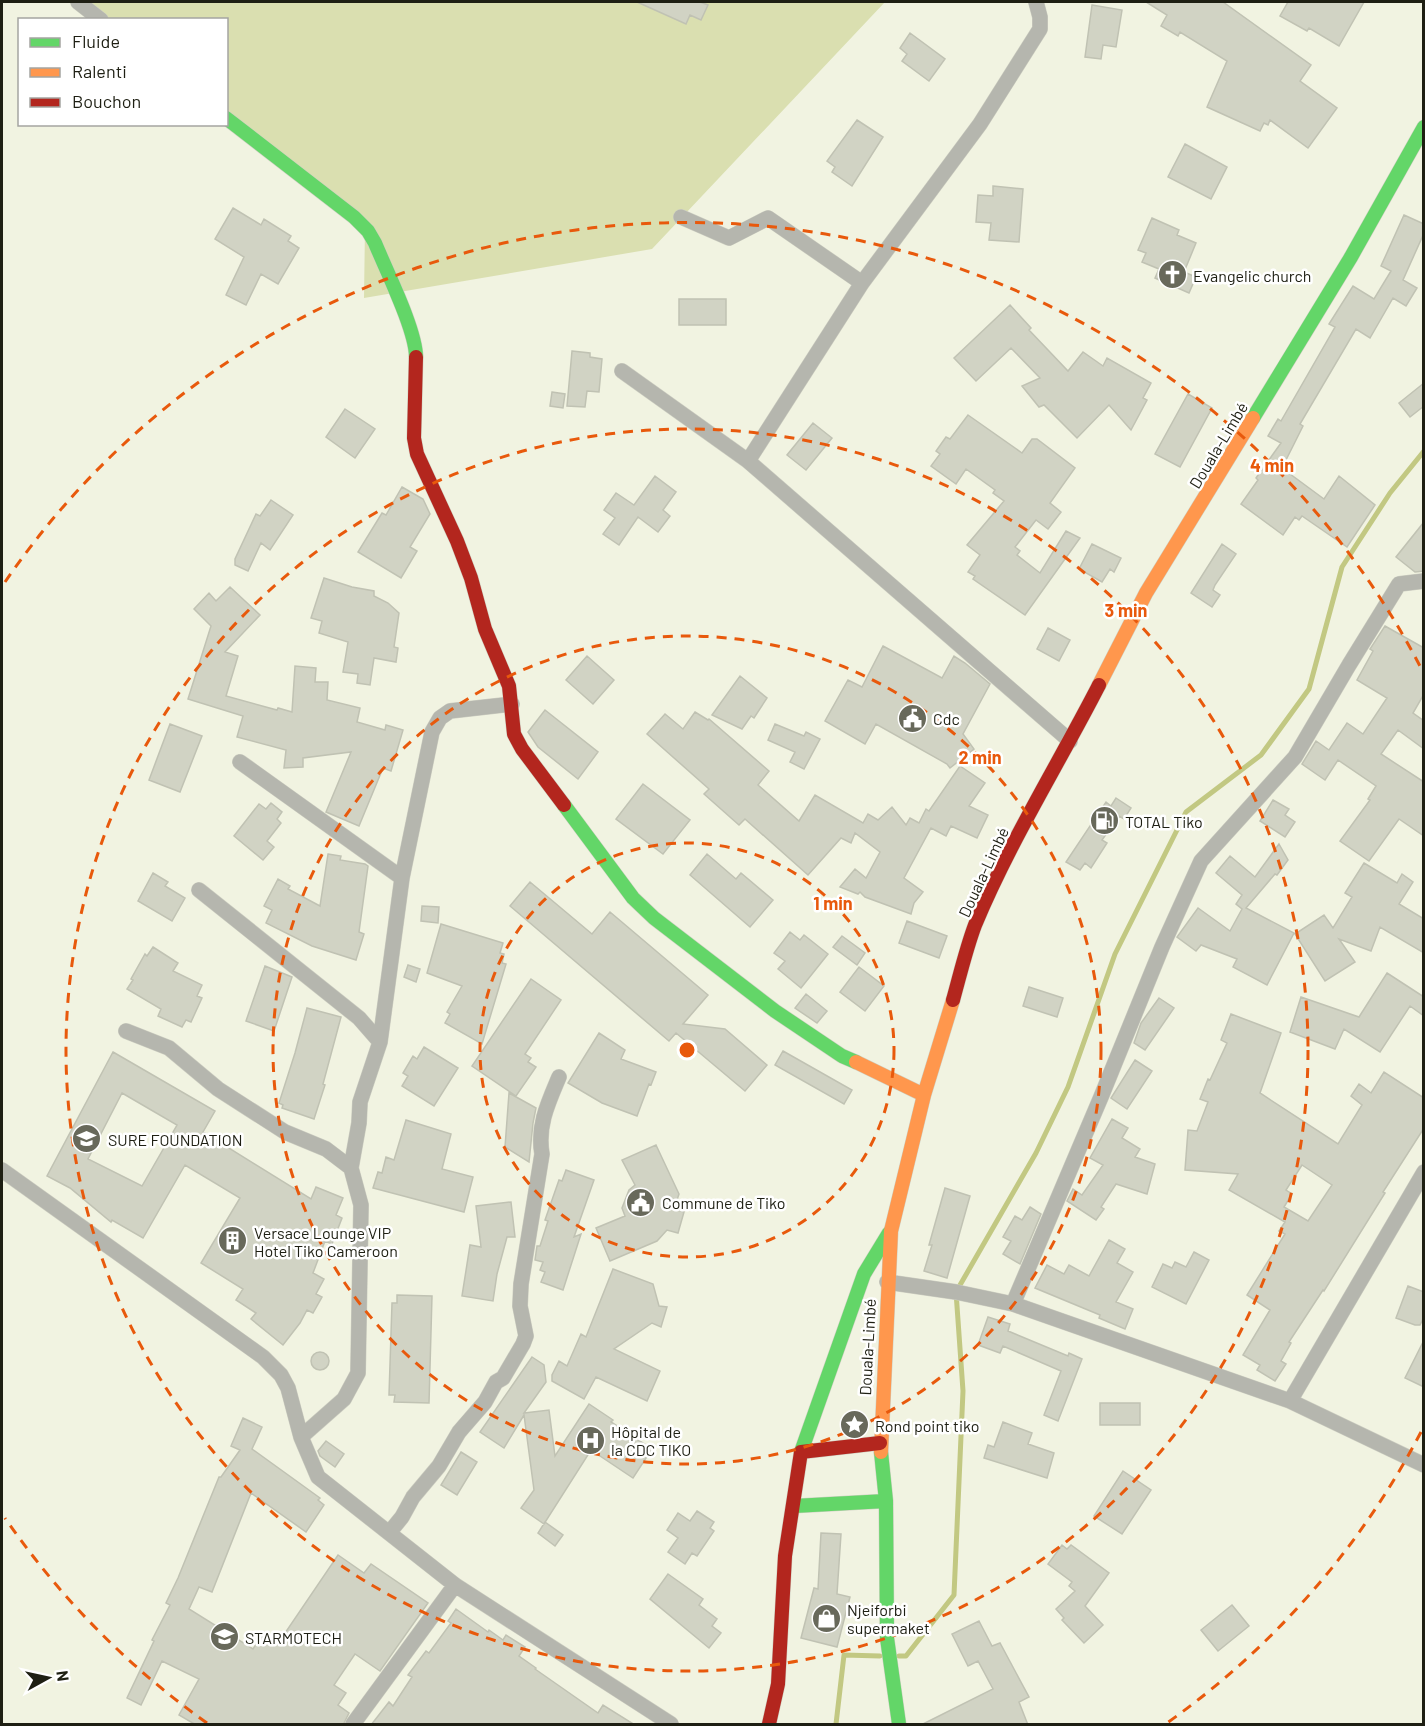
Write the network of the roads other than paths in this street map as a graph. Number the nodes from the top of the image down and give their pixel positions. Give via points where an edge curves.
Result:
1 (78, 2) edge
2 (1036, 2) edge
3 (98, 18) edge
4 (228, 120) edge
5 (1424, 128) edge
6 (681, 217) dead end
7 (862, 284) junction
8 (622, 371) dead end
9 (748, 461) junction
10 (1424, 581) edge
11 (512, 704) junction
12 (1070, 741) junction
13 (240, 762) dead end
14 (402, 878) junction
15 (199, 890) dead end
16 (126, 1031) dead end
17 (380, 1042) junction
18 (559, 1077) dead end
19 (924, 1095) junction
20 (351, 1168) junction
21 (2, 1170) edge
22 (1424, 1172) edge
23 (891, 1231) junction
24 (887, 1282) junction
25 (1013, 1304) junction
26 (1290, 1401) junction
27 (301, 1437) junction
28 (880, 1443) junction
29 (801, 1452) junction
30 (1424, 1465) edge
31 (886, 1501) junction
32 (794, 1506) junction
33 (389, 1533) junction
34 (455, 1585) junction
35 (353, 1725) edge
36 (671, 1725) edge
37 (769, 1725) edge
38 (899, 1725) edge

1 - 3 street
2 - 7 street via 1040,29 980,124
4 - 11 main road via 354,218 375,243 416,348 417,454 457,540
5 - 12 main road, Douala-Limbé via 1351,257 1146,594
6 - 7 street via 729,237 768,218
7 - 9 street
8 - 9 street
9 - 12 street
10 - 25 street via 1399,584 1296,758 1202,861 1162,947
11 - 14 street via 450,711 440,718 432,732
11 - 19 main road via 514,734 522,749 633,898 775,1011 842,1056
12 - 19 main road, Douala-Limbé via 1034,802 975,926
13 - 14 street
14 - 17 street
15 - 17 street via 359,1018
16 - 20 street via 169,1048 218,1089 285,1132 326,1149
17 - 20 street via 360,1102
18 - 33 street via 540,1129 542,1154 520,1284 526,1336 503,1378 459,1432
19 - 23 main road, Douala-Limbé
20 - 27 street via 361,1205 358,1373 344,1399
21 - 27 street via 263,1357 288,1388
22 - 26 street
23 - 24 main road, Douala-Limbé
23 - 29 main road via 864,1274
24 - 25 street
24 - 28 main road, Douala-Limbé
25 - 26 street
26 - 30 street
27 - 33 street via 318,1477
28 - 29 main road
28 - 31 main road, Douala-Limbé
29 - 32 main road
31 - 32 main road
31 - 38 main road, Douala-Limbé via 887,1638
32 - 37 main road via 785,1556 778,1684
33 - 34 street
34 - 35 street
34 - 36 street

